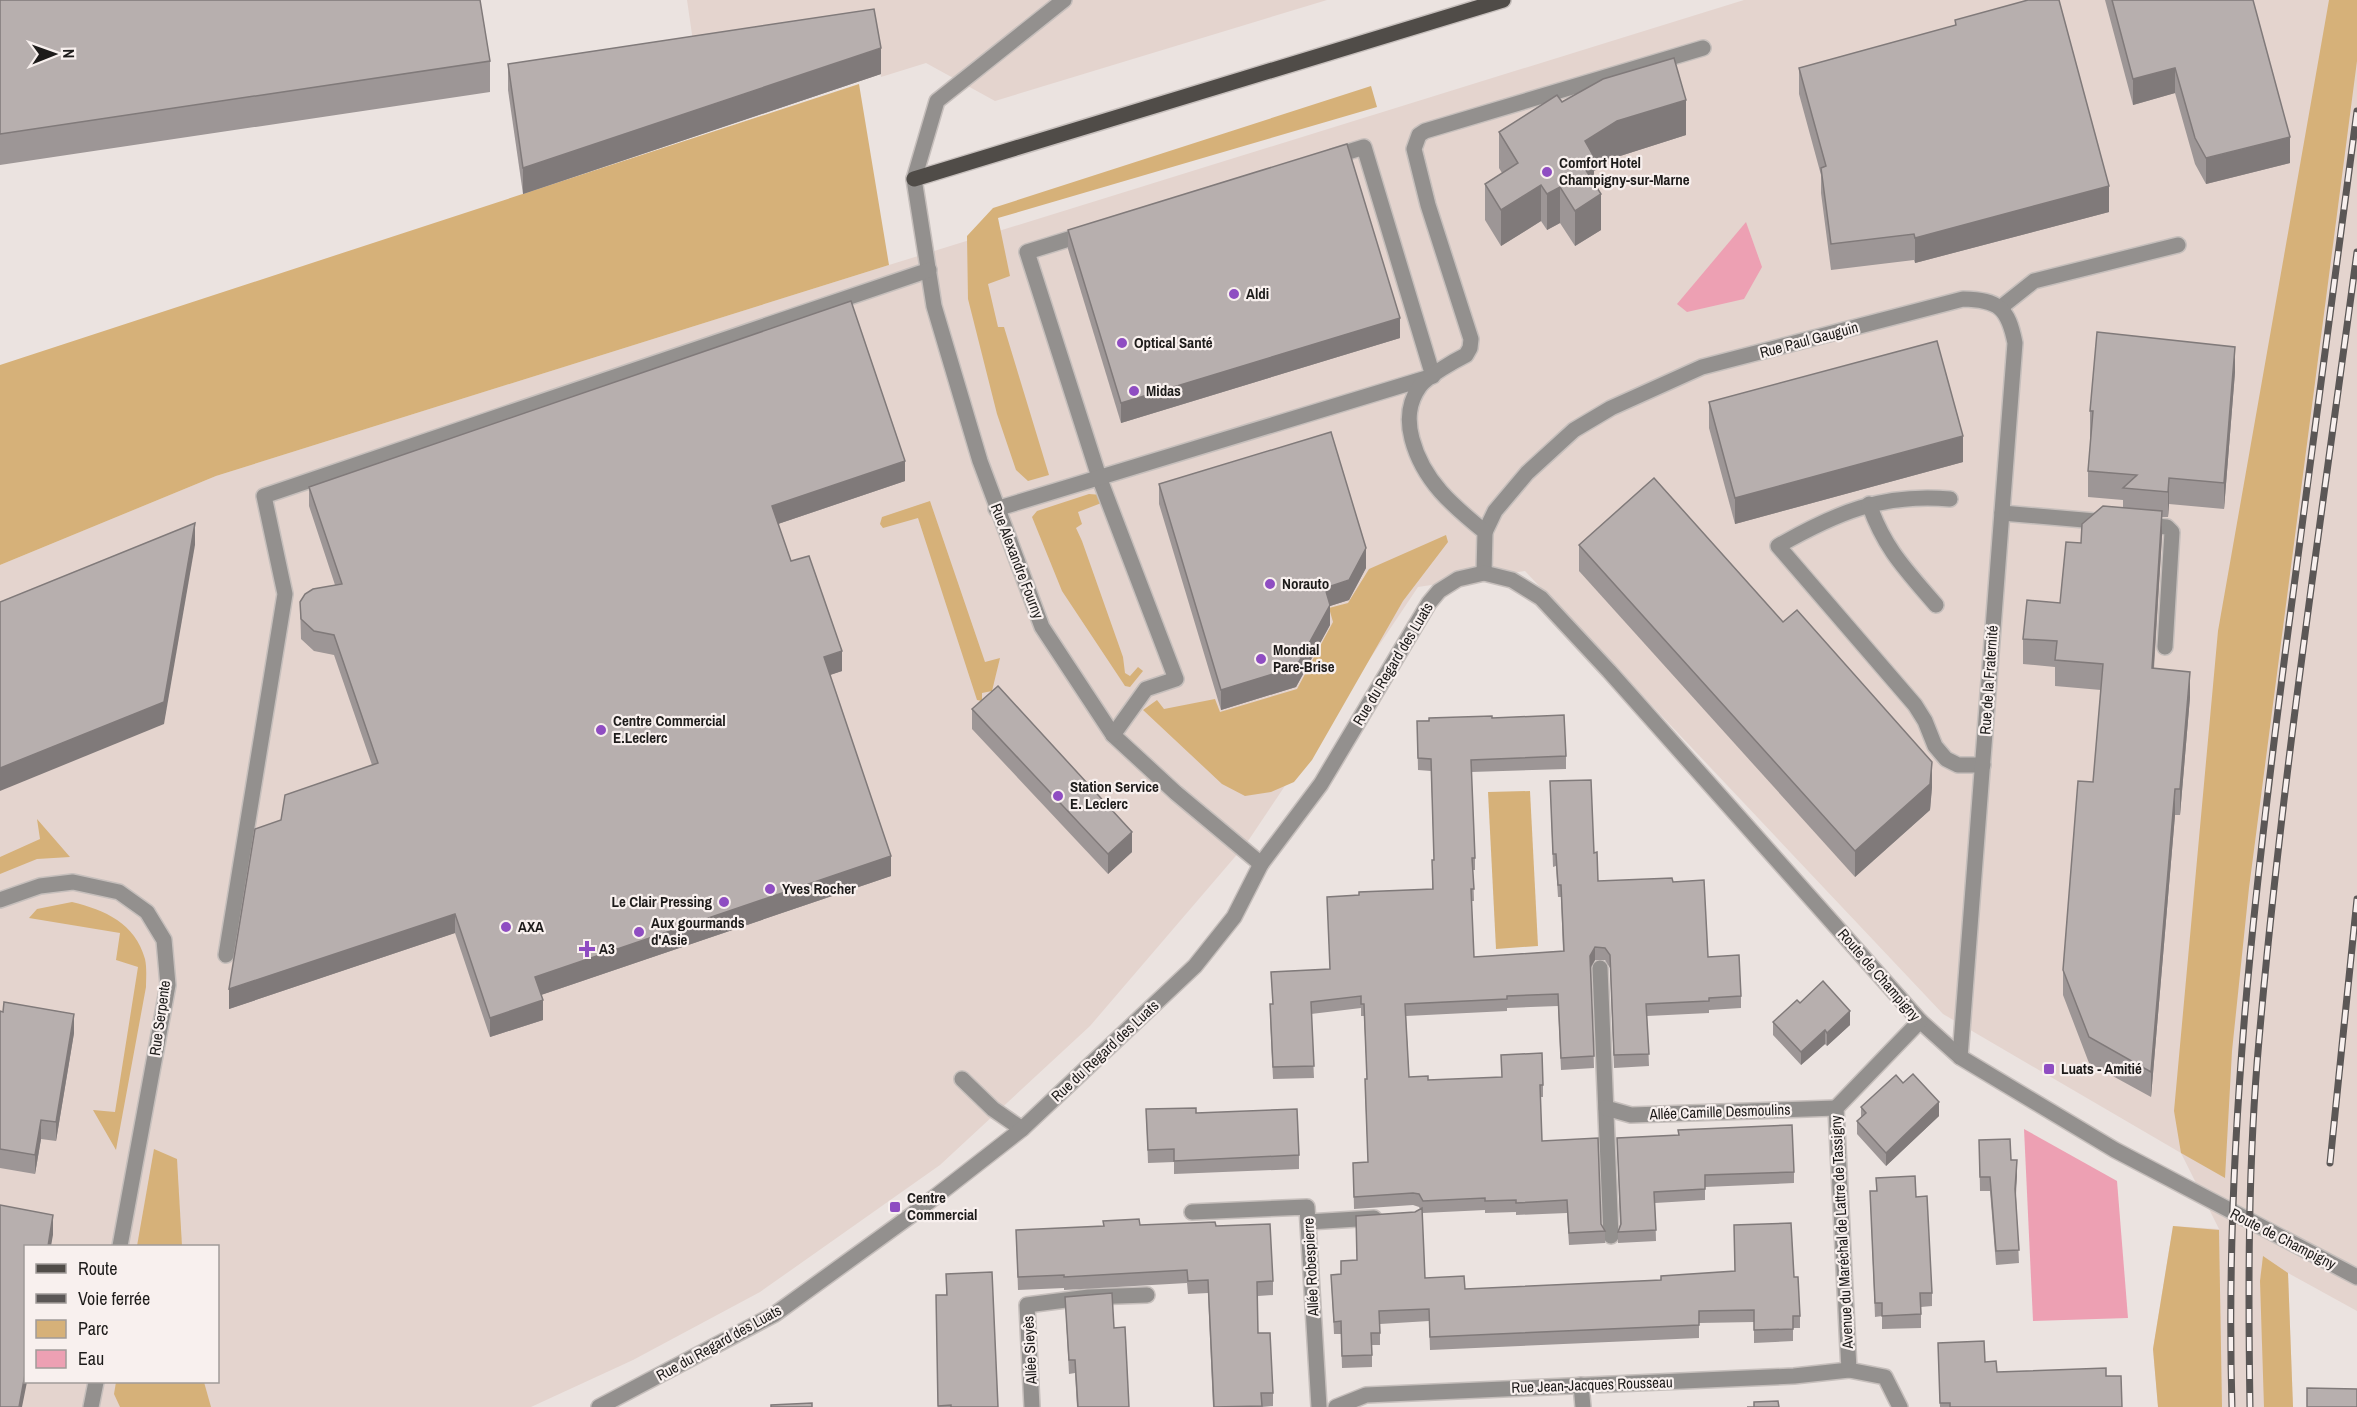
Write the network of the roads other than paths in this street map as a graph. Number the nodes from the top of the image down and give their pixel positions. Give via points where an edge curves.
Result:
1 (1064, 0) edge
2 (1486, 0) edge
3 (1503, 0) edge
4 (1464, 12) junction
5 (1703, 48) dead end
6 (1319, 161) edge
7 (914, 179) junction
8 (1094, 231) edge
9 (2178, 245) dead end
10 (929, 270) junction
11 (2000, 308) junction
12 (1433, 376) junction
13 (1099, 477) junction
14 (1950, 500) dead end
15 (1869, 504) junction
16 (996, 509) junction
17 (2002, 513) junction
18 (1485, 532) junction
19 (1484, 573) junction
20 (1936, 605) dead end
21 (2165, 647) dead end
22 (1113, 735) junction
23 (1983, 765) junction
24 (1261, 864) junction
25 (0, 900) edge
26 (226, 955) dead end
27 (1600, 968) dead end
28 (1920, 1021) junction
29 (1960, 1058) junction
30 (962, 1079) dead end
31 (1606, 1108) junction
32 (1836, 1108) junction
33 (1022, 1129) junction
34 (1192, 1212) dead end
35 (1390, 1217) edge
36 (1308, 1222) junction
37 (1611, 1236) dead end
38 (120, 1245) edge
39 (2357, 1277) edge
40 (1147, 1295) dead end
41 (1849, 1370) junction
42 (96, 1383) edge
43 (1581, 1385) junction
44 (92, 1405) edge
45 (599, 1407) edge
46 (1032, 1407) edge
47 (1319, 1407) edge
48 (1336, 1407) edge
49 (1582, 1407) edge
50 (1900, 1407) edge

1 - 7 street via 937,101
2 - 4 main road
3 - 4 main road
4 - 7 main road
5 - 12 street via 1419,135 1414,150 1428,205 1471,339 1466,355
6 - 12 street via 1364,147
7 - 10 street, Rue Alexandre Fourny
8 - 13 street via 1027,252
9 - 11 street via 2034,281
10 - 16 street, Rue Alexandre Fourny via 934,306
10 - 26 street via 264,496 285,594
11 - 17 street, Rue de la Fraternité via 2011,322 2015,343
11 - 18 street, Rue Paul Gauguin via 1986,300 1963,299 1702,367 1654,387 1574,430 1521,480 1495,511
12 - 13 street
12 - 18 street via 1422,384 1412,401 1408,424 1416,455 1434,485
13 - 16 street
13 - 22 street via 1176,679 1146,689
14 - 15 street via 1897,498
15 - 20 street via 1892,554
15 - 23 street via 1778,546 1915,705 1935,746 1946,759 1958,765
16 - 22 street, Rue Alexandre Fourny via 1041,627
17 - 21 street via 2167,527 2172,532
17 - 23 street, Rue de la Fraternité
18 - 19 street
19 - 24 street, Rue du Regard des Luats via 1458,579 1429,603 1321,784
19 - 28 street, Route de Champigny via 1512,580 1541,598
22 - 24 street, Rue Alexandre Fourny
23 - 29 street, Rue de la Fraternité
24 - 33 street, Rue du Regard des Luats via 1234,917 1195,966
25 - 38 street, Rue Serpente via 40,886 73,882 119,892 147,912 164,940 168,985
27 - 31 street
28 - 29 street, Route de Champigny
28 - 32 street, Avenue du Maréchal de Lattre de Tassigny
29 - 39 street, Route de Champigny via 2164,1177
30 - 33 street via 993,1109
31 - 32 street, Allée Camille Desmoulins via 1631,1115
31 - 37 street
32 - 41 street, Avenue du Maréchal de Lattre de Tassigny
33 - 45 street, Rue du Regard des Luats via 775,1314
34 - 36 street, Allée Robespierre via 1307,1207
35 - 36 street
36 - 47 street, Allée Robespierre
40 - 46 street, Allée Sieyès via 1027,1305
41 - 43 street, Rue Jean-Jacques Rousseau
41 - 50 street, Avenue du Maréchal de Lattre de Tassigny via 1885,1377
42 - 44 street
43 - 48 street, Rue Jean-Jacques Rousseau via 1366,1395
43 - 49 street

